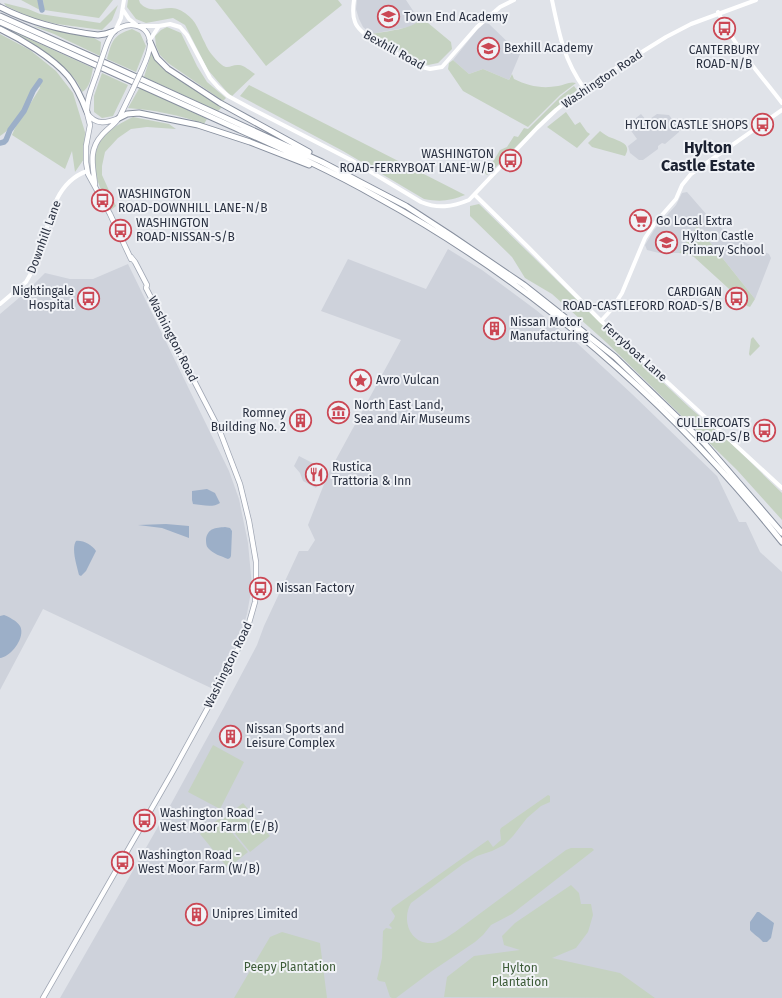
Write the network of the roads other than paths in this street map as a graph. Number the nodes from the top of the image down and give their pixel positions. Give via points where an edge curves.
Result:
1 (124, 0) edge
2 (354, 0) edge
3 (514, 0) edge
4 (552, 0) edge
5 (756, 0) edge
6 (0, 7) edge
7 (123, 10) junction
8 (718, 12) junction
9 (0, 15) edge
10 (0, 22) edge
11 (138, 26) junction
12 (159, 26) junction
13 (0, 28) edge
14 (114, 31) junction
15 (150, 41) junction
16 (584, 88) junction
17 (782, 103) edge
18 (782, 110) edge
19 (87, 112) junction
20 (119, 118) junction
21 (87, 171) junction
22 (346, 174) junction
23 (95, 186) junction
24 (363, 189) junction
25 (474, 196) junction
26 (0, 304) edge
27 (601, 321) junction
28 (782, 488) edge
29 (782, 533) edge
30 (782, 542) edge
31 (43, 998) edge

1 - 7 street
2 - 3 street, Bexhill Road via 353,15 358,28 368,37 422,67 436,69 448,62 488,17
4 - 16 street via 565,56
5 - 8 street, Washington Road
6 - 14 highway via 27,20 52,27 98,35
7 - 11 street
7 - 14 street via 121,20
8 - 16 street, Washington Road via 666,37
8 - 17 street via 730,35
9 - 22 highway
10 - 24 highway via 266,142
11 - 12 street
11 - 14 main road via 128,24
11 - 15 main road via 147,33
12 - 15 street
12 - 25 street via 173,24 183,30 214,83 235,100 351,160 420,202 443,207 461,204
13 - 19 highway via 33,48 65,73 78,90
14 - 19 main road, bridge via 87,101
15 - 20 main road, bridge via 140,74
15 - 22 highway via 157,58 173,73 220,103
16 - 25 street, Washington Road via 537,128
18 - 27 street via 691,174 682,185 676,199 655,223 622,292
19 - 20 main road via 101,123
19 - 21 main road via 90,124 86,146
20 - 23 main road via 99,138 93,149
20 - 24 highway via 139,113 198,125 250,142
21 - 23 main road
21 - 26 street, Downhill Lane via 72,178 62,189 30,275 26,282
22 - 29 highway via 406,206 524,285 614,357 705,444
23 - 31 main road, Washington Road via 143,285 219,429 240,484 249,521 256,562 256,590 247,630 223,680
24 - 30 highway via 410,216 521,289 610,361 700,447
25 - 27 street, Ferryboat Lane
27 - 28 street, Ferryboat Lane

